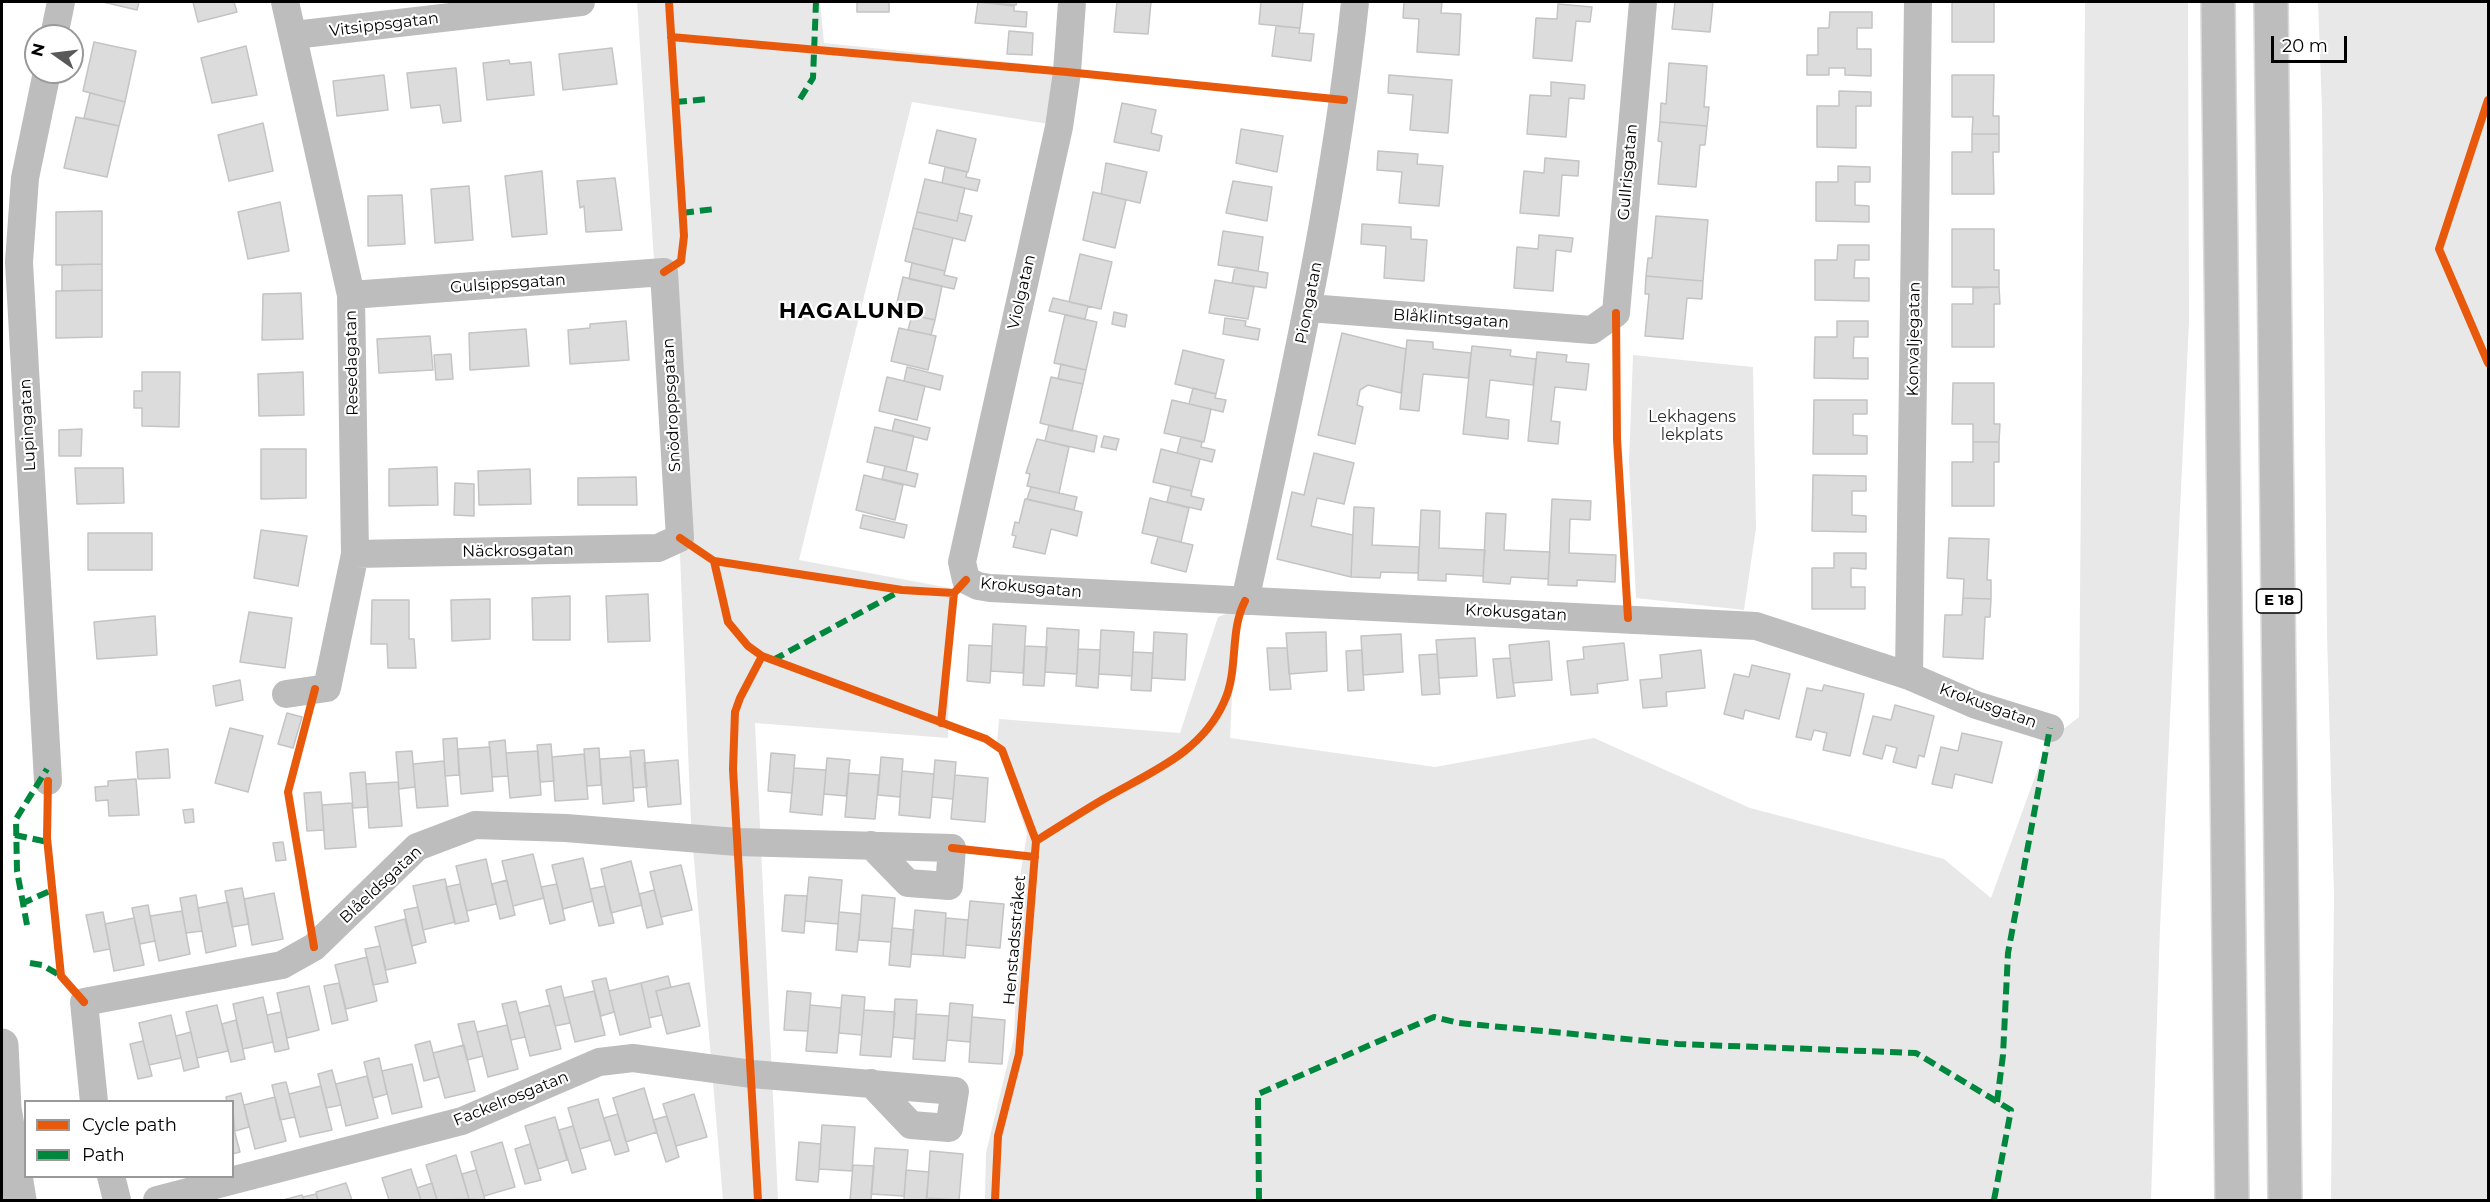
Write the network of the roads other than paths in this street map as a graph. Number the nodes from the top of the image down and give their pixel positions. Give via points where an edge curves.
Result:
1 (61, 2) edge
2 (285, 2) edge
3 (581, 2) edge
4 (1072, 2) edge
5 (1354, 2) edge
6 (1643, 2) edge
7 (1918, 2) edge
8 (2218, 2) edge
9 (2271, 2) edge
10 (56, 24) edge
11 (294, 35) junction
12 (45, 84) edge
13 (664, 272) joint
14 (351, 295) junction
15 (1309, 308) junction
16 (1592, 330) joint
17 (680, 538) joint
18 (355, 554) junction
19 (966, 580) joint
20 (1245, 601) junction
21 (1909, 676) junction
22 (286, 694) dead end
23 (2050, 728) dead end
24 (48, 781) dead end
25 (871, 845) dead end
26 (2, 1045) edge
27 (871, 1083) dead end
28 (94, 1100) edge
29 (112, 1178) edge
30 (20, 1200) edge
31 (117, 1200) edge
32 (157, 1200) edge
33 (2232, 1200) edge
34 (2285, 1200) edge

1 - 10 street
2 - 11 street, Resedagatan
3 - 11 street, Vitsippsgatan
4 - 19 street, Violgatan via 1059,127 962,562
5 - 15 street, Piongatan via 1344,100
6 - 16 street, Gullrisgatan via 1616,313
7 - 21 street, Konvaljegatan
8 - 33 main road
9 - 34 main road, E 18
11 - 14 street, Resedagatan
12 - 24 street, Lupingatan via 25,178 19,262
13 - 14 street, Gulsippsgatan
13 - 17 street, Snödroppsgatan
14 - 18 street, Resedagatan
15 - 16 street, Blåklintsgatan
15 - 20 street, Piongatan
17 - 18 street, Näckrosgatan via 658,548
18 - 22 street, Resedagatan via 327,688
19 - 20 street, Krokusgatan via 990,588
20 - 21 street, Krokusgatan via 1756,626
21 - 23 street, Krokusgatan via 1976,705
25 - 28 street, Blåeldsgatan via 737,842 476,825 417,847 314,947 282,965 84,1002
26 - 30 main road via 5,1108
27 - 32 street, Fackelrosgatan via 752,1074 633,1058 599,1062 462,1121
29 - 31 street

